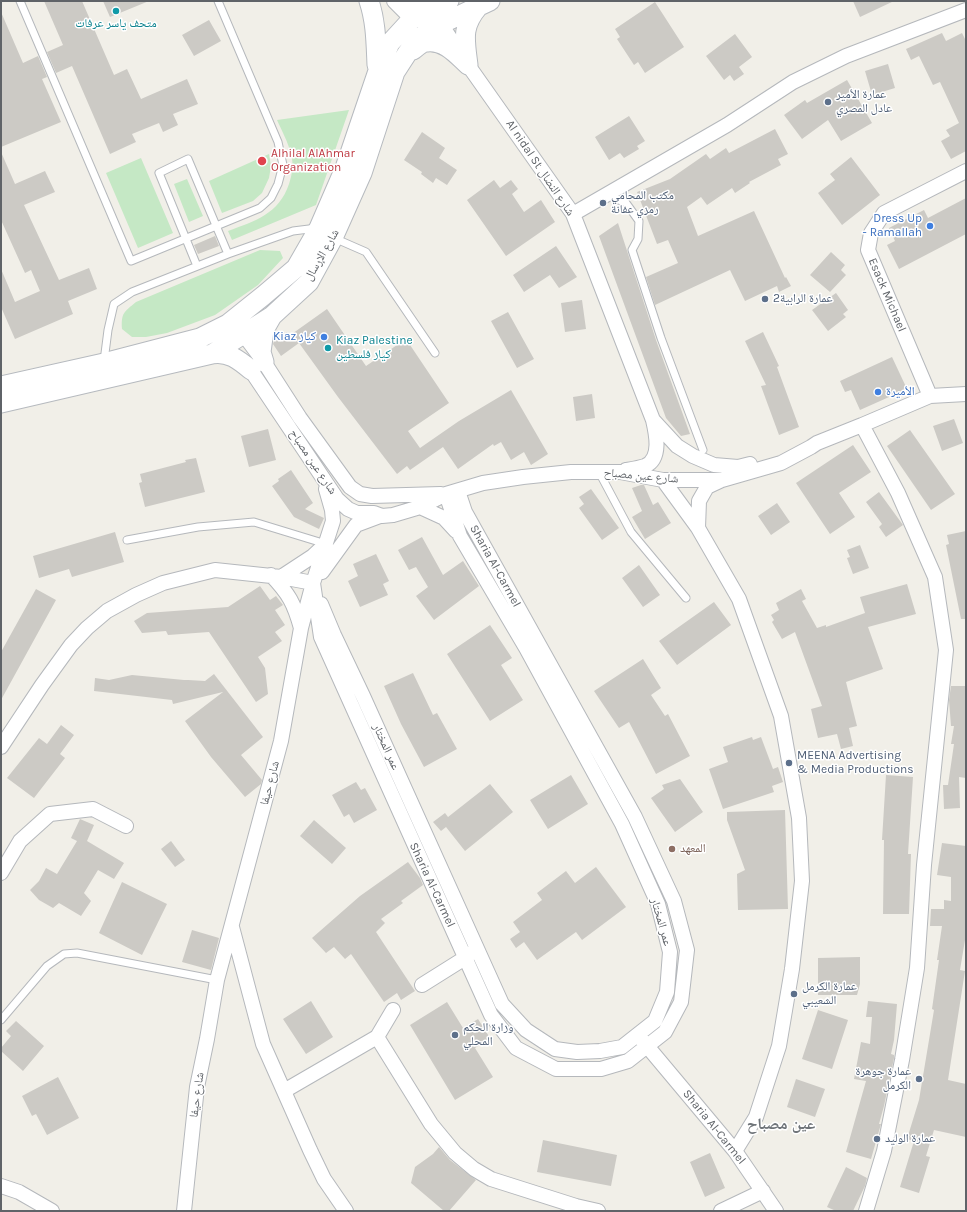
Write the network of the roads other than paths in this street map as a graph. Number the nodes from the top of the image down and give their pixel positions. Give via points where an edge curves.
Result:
1 (20, 1) edge
2 (218, 1) edge
3 (369, 1) edge
4 (394, 1) edge
5 (442, 1) edge
6 (449, 1) edge
7 (484, 4) edge
8 (411, 10) edge
9 (966, 10) edge
10 (442, 24) junction
11 (406, 55) junction
12 (468, 65) junction
13 (377, 75) junction
14 (966, 171) edge
15 (607, 195) junction
16 (573, 214) junction
17 (216, 226) junction
18 (326, 233) junction
19 (187, 238) junction
20 (228, 254) junction
21 (197, 266) junction
22 (272, 316) junction
23 (233, 331) junction
24 (435, 353) dead end
25 (212, 354) junction
26 (104, 363) junction
27 (257, 366) junction
28 (1, 386) edge
29 (966, 394) edge
30 (930, 396) junction
31 (1, 403) edge
32 (653, 420) junction
33 (862, 425) junction
34 (812, 447) junction
35 (703, 450) dead end
36 (599, 472) junction
37 (620, 472) junction
38 (323, 477) junction
39 (663, 480) junction
40 (722, 480) junction
41 (350, 487) junction
42 (452, 493) junction
43 (420, 507) junction
44 (357, 519) junction
45 (698, 528) junction
46 (460, 536) junction
47 (126, 540) dead end
48 (326, 544) junction
49 (276, 576) junction
50 (313, 583) junction
51 (686, 598) dead end
52 (301, 628) junction
53 (321, 637) junction
54 (298, 646) junction
55 (1, 747) edge
56 (126, 826) dead end
57 (1, 873) edge
58 (231, 926) junction
59 (477, 947) junction
60 (465, 958) junction
61 (217, 980) junction
62 (422, 985) dead end
63 (393, 1010) dead end
64 (1, 1020) edge
65 (637, 1035) junction
66 (377, 1037) junction
67 (647, 1046) junction
68 (284, 1091) junction
69 (735, 1151) junction
70 (1, 1186) edge
71 (763, 1191) junction
72 (52, 1211) edge
73 (184, 1211) edge
74 (346, 1211) edge
75 (598, 1211) edge
76 (721, 1211) edge
77 (776, 1211) edge
78 (866, 1211) edge

1 - 19 lane via 131,261
2 - 17 lane via 278,142 283,165 278,184 260,208
3 - 13 main road via 377,41
4 - 8 street
5 - 8 main road via 429,2
6 - 8 main road, شارع الإرسال
7 - 10 main road, شارع الإرسال
7 - 12 main road via 470,16 467,25
8 - 10 street
8 - 13 main road, شارع الإرسال via 390,43
9 - 15 street via 846,56 793,82 727,125
10 - 11 main road, شارع الإرسال via 417,39
10 - 12 street, Al nidal St شارع النضال
11 - 12 main road via 422,43 437,43 451,49
11 - 18 main road, شارع الإرسال via 395,72 362,173
12 - 16 street, Al nidal St شارع النضال
13 - 18 main road, شارع الإرسال
14 - 30 street, Esack Michael via 884,213 871,233 868,250
15 - 16 street
15 - 35 lane via 626,203 639,221 638,239 632,250 661,338
16 - 32 street, Al nidal St شارع النضال
17 - 19 lane
17 - 19 lane via 188,159 159,173
17 - 20 lane
18 - 20 lane via 293,231
18 - 22 main road, شارع الإرسال via 309,282
18 - 23 main road, شارع الإرسال via 296,268 263,296
18 - 24 lane via 366,252
19 - 21 lane
20 - 21 lane
21 - 26 lane via 132,292 114,304
22 - 23 main road, شارع الإرسال
22 - 27 main road via 264,330
23 - 25 main road, شارع الإرسال
23 - 26 main road, شارع الإرسال
23 - 27 street, شارع عين مصباح
25 - 27 main road via 220,352
25 - 31 main road, شارع الإرسال
26 - 28 main road, شارع الإرسال
27 - 38 street, شارع عين مصباح
27 - 41 street, شارع عين مصباح via 300,418
29 - 30 street, شارع عين مصباح
30 - 33 street, شارع عين مصباح
32 - 34 street via 677,446 714,465 738,467
32 - 37 street via 656,434 653,459 646,466
33 - 34 street, شارع عين مصباح
33 - 78 street via 898,493 935,577 946,650 924,865 917,968 884,1150
34 - 40 street, شارع عين مصباح via 781,463
36 - 37 street, شارع عين مصباح
36 - 42 street, شارع عين مصباح via 523,477 484,483
36 - 51 lane via 631,532
37 - 39 street, شارع عين مصباح
38 - 44 street, شارع عين مصباح via 337,499
38 - 48 street, شارع حيفا via 333,521
39 - 40 street, شارع عين مصباح
39 - 45 street
40 - 45 street via 707,487 699,500
41 - 42 street, شارع عين مصباح via 360,494 372,496
41 - 44 street
42 - 43 street, شارع عين مصباح
42 - 46 street, عمر المختار
42 - 67 street, Sharia Al-Carmel via 635,817 674,901 687,950 681,1002 665,1032
43 - 44 street, شارع عين مصباح via 393,515 382,516 374,513
43 - 46 street via 444,518
44 - 50 street
45 - 69 street via 739,599 782,716 799,818 802,881 792,969 779,1046 756,1117
46 - 65 street, عمر المختار via 526,648 622,824 658,904 670,952 667,992 655,1021
47 - 48 lane via 198,527 254,522
48 - 49 street via 313,556
48 - 50 street, شارع حيفا
49 - 50 street
49 - 52 street via 292,600
49 - 55 street via 215,570 163,583 107,611 71,645
50 - 52 street, شارع حيفا
50 - 53 street, Sharia Al-Carmel
50 - 59 street, عمر المختار via 334,635
52 - 54 street, شارع حيفا
53 - 54 street via 308,634
53 - 60 street, Sharia Al-Carmel
54 - 58 street, شارع حيفا via 281,741
56 - 57 street via 93,809 50,814 20,840
58 - 61 street, شارع حيفا
58 - 68 street via 263,1044
59 - 60 street
59 - 65 street, عمر المختار via 502,1004 526,1030 555,1049 577,1052 600,1051 622,1047
60 - 62 street
60 - 67 street, Sharia Al-Carmel via 491,1015 516,1048 556,1069 601,1069 628,1061
61 - 64 lane via 77,953 64,954 47,966
61 - 73 street, شارع حيفا via 197,1087
63 - 66 street
65 - 67 street, Sharia Al-Carmel
66 - 68 street
66 - 75 street via 431,1124 455,1153 474,1169 491,1179
67 - 69 street, Sharia Al-Carmel
68 - 74 street via 324,1179
69 - 71 street, Sharia Al-Carmel
70 - 72 street via 19,1192
71 - 76 street
71 - 77 street, Sharia Al-Carmel

